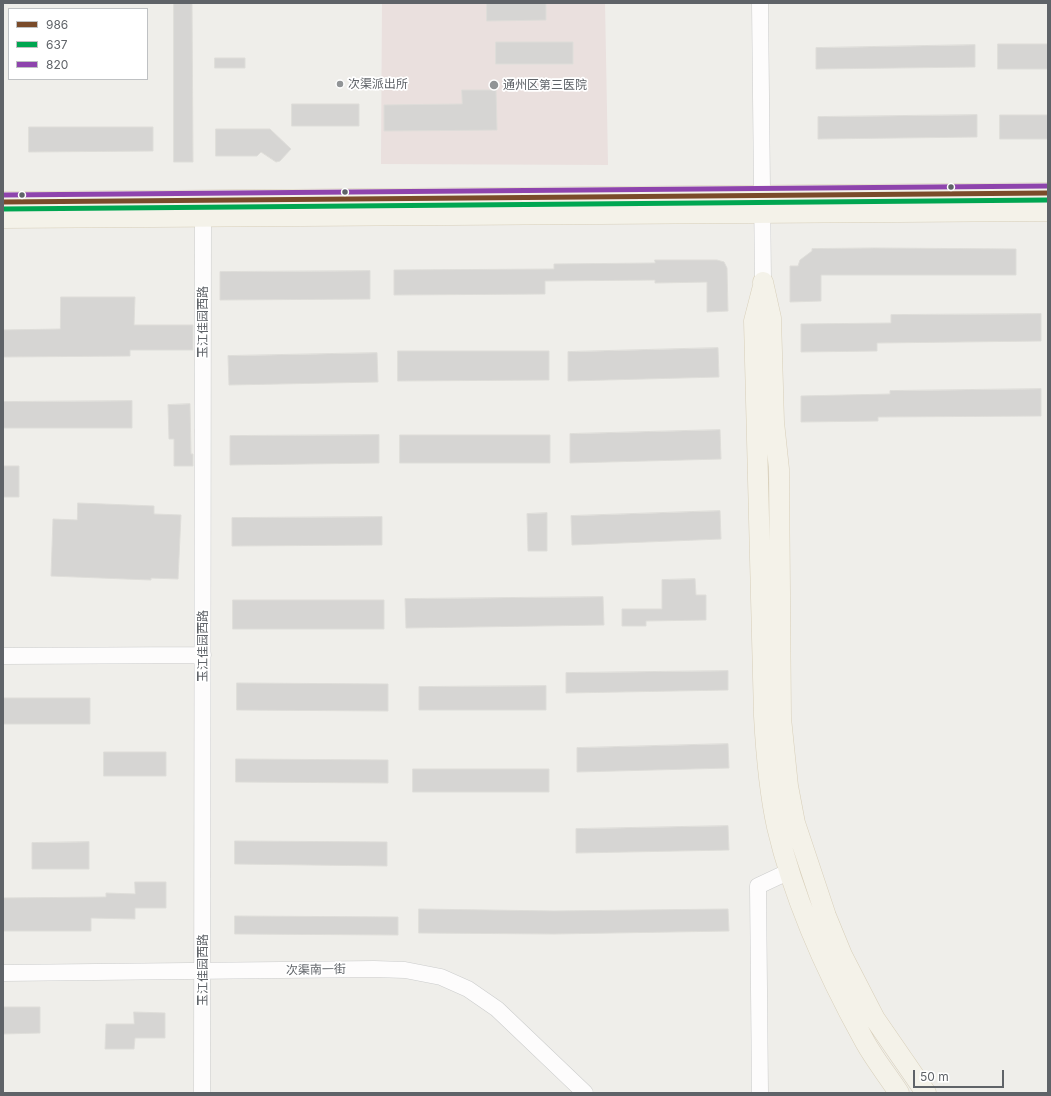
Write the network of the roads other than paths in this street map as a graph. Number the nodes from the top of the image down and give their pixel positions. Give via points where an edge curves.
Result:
1 (760, 3) edge
2 (1048, 193) edge
3 (3, 202) edge
4 (762, 204) junction
5 (203, 208) junction
6 (1048, 210) edge
7 (3, 218) edge
8 (764, 282) junction
9 (203, 655) junction
10 (3, 656) edge
11 (790, 871) junction
12 (203, 971) junction
13 (3, 973) edge
14 (202, 1093) edge
15 (586, 1093) edge
16 (760, 1093) edge
17 (899, 1093) edge
18 (926, 1093) edge

1 - 4 street
2 - 4 main road
3 - 5 main road
4 - 5 main road
4 - 6 main road
4 - 8 street
5 - 7 main road
5 - 9 street, 玉江佳园西路
8 - 11 main road via 754,322 764,716 766,758 777,827
8 - 18 main road via 771,318 774,422 779,469 781,718 786,773 795,824 842,955 875,1019
9 - 10 street
9 - 12 street, 玉江佳园西路
11 - 16 street via 758,886
11 - 17 main road via 817,945 837,986 866,1043
12 - 13 street, 次渠南一街
12 - 14 street, 玉江佳园西路
12 - 15 street, 次渠南一街 via 374,969 405,970 441,977 468,989 497,1009

